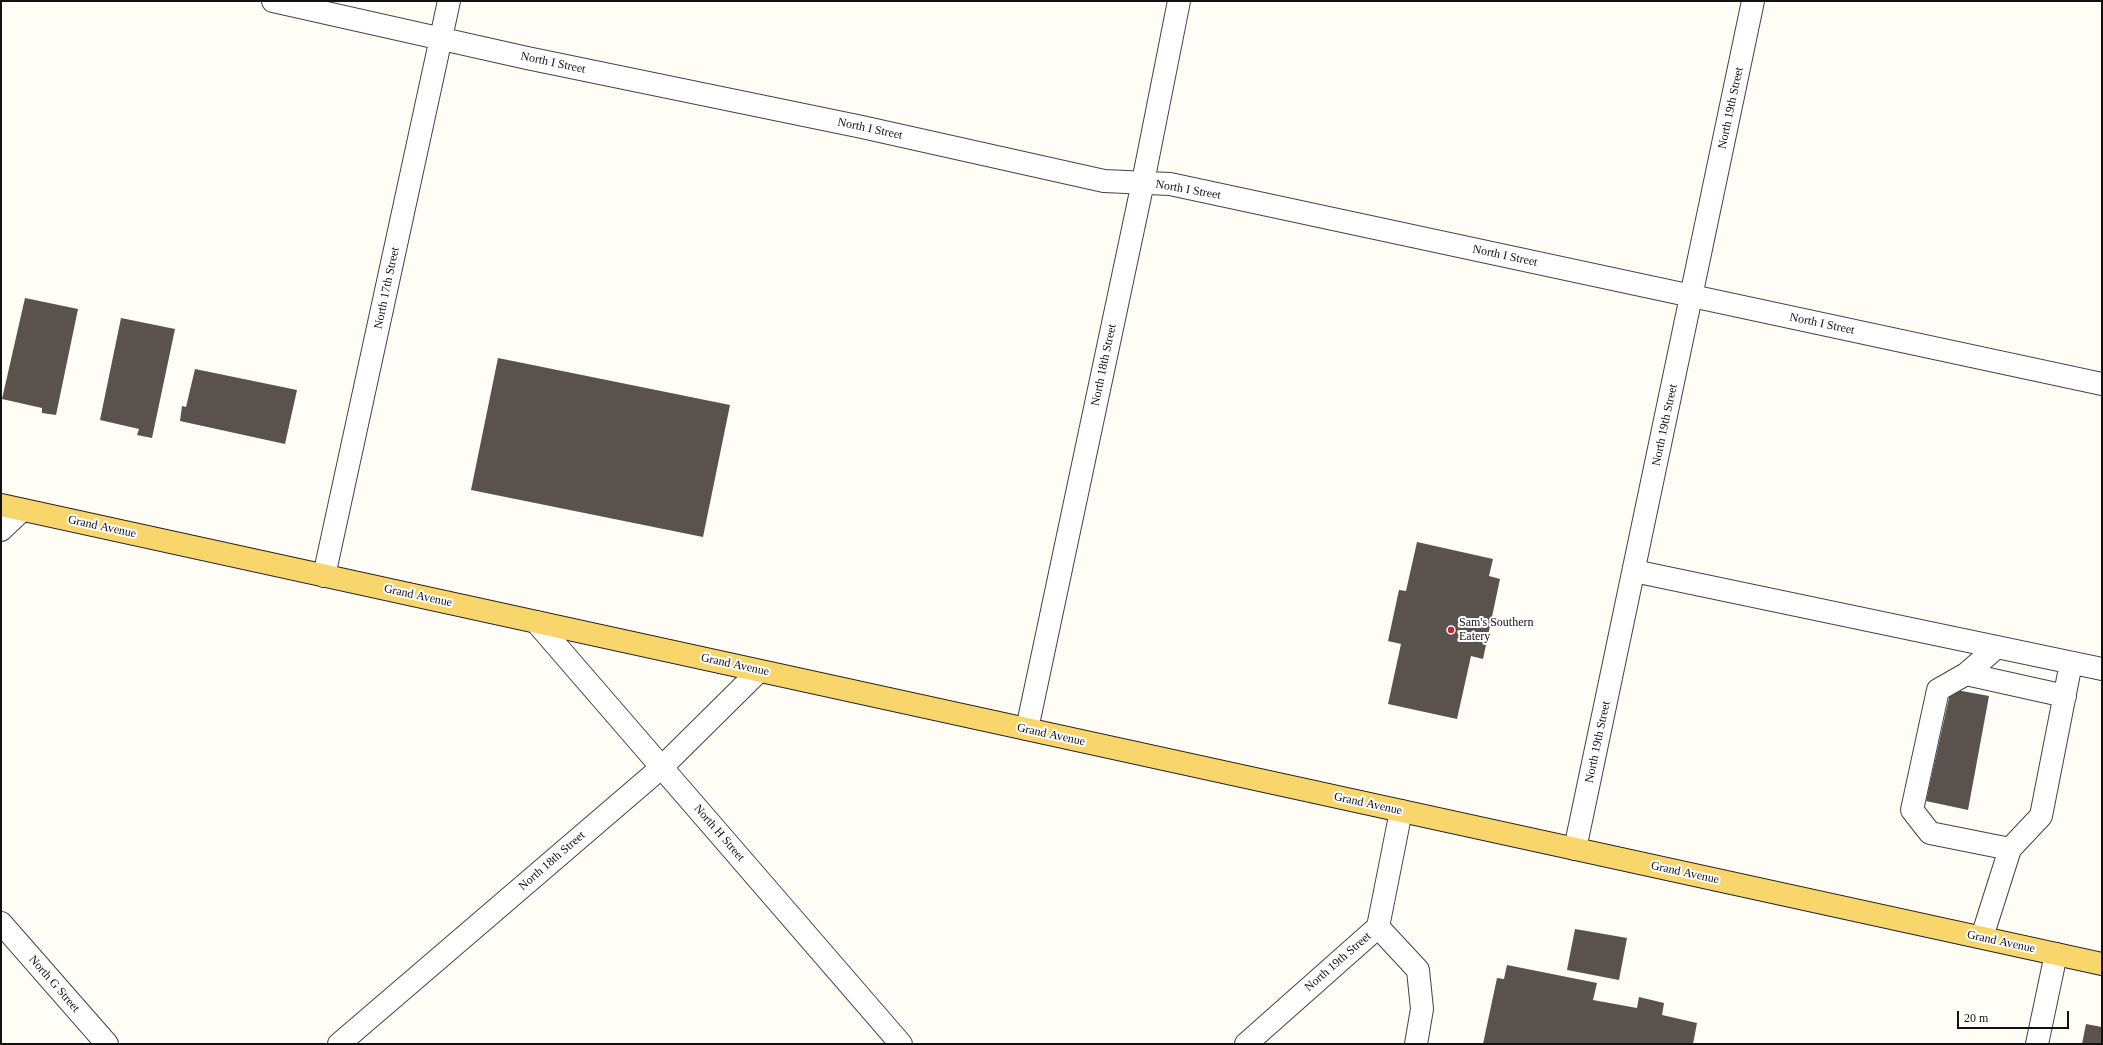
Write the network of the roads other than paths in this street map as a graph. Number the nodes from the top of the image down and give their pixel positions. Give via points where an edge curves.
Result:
1 (273, 1) edge
2 (449, 1) edge
3 (1179, 1) edge
4 (1753, 1) edge
5 (441, 38) junction
6 (1143, 182) junction
7 (1692, 296) junction
8 (2102, 384) edge
9 (1, 505) edge
10 (22, 510) junction
11 (1, 530) edge
12 (1634, 571) junction
13 (324, 576) junction
14 (536, 622) junction
15 (1997, 647) junction
16 (2071, 662) junction
17 (2102, 669) edge
18 (759, 670) junction
19 (1966, 674) junction
20 (2065, 696) junction
21 (1027, 729) junction
22 (662, 767) junction
23 (1401, 811) junction
24 (1575, 849) junction
25 (2010, 849) junction
26 (1, 923) edge
27 (1378, 927) junction
28 (1982, 937) junction
29 (2056, 954) junction
30 (2102, 964) edge
31 (107, 1044) edge
32 (339, 1044) edge
33 (901, 1044) edge
34 (1246, 1044) edge
35 (1416, 1044) edge
36 (2037, 1044) edge

1 - 5 street, North I Street
2 - 5 street, North 17th Street
3 - 6 street, North 18th Street
4 - 7 street, North 19th Street
5 - 6 street, North I Street via 1104,181
5 - 13 street, North 17th Street
6 - 7 street, North I Street via 1170,184
6 - 21 street, North 18th Street
7 - 8 street, North I Street
7 - 12 street, North 19th Street
9 - 10 main road, Grand Avenue
10 - 11 street
10 - 13 main road, Grand Avenue
12 - 15 street
12 - 24 street, North 19th Street
13 - 14 main road, Grand Avenue
14 - 18 main road, Grand Avenue
14 - 22 street, North H Street
15 - 16 street
15 - 19 street
16 - 17 street
16 - 20 street
18 - 21 main road, Grand Avenue
18 - 22 street, North 18th Street
19 - 20 street
19 - 25 street via 1938,690 1912,810 1930,834
20 - 25 street via 2041,816
21 - 23 main road, Grand Avenue
22 - 32 street, North 18th Street
22 - 33 street, North H Street
23 - 24 main road, Grand Avenue
23 - 27 street, North 19th Street
24 - 28 main road, Grand Avenue
25 - 28 street
26 - 31 street, North G Street
27 - 34 street, North 19th Street
27 - 35 street via 1418,970 1422,1009
28 - 29 main road, Grand Avenue
29 - 30 main road, Grand Avenue
29 - 36 street

